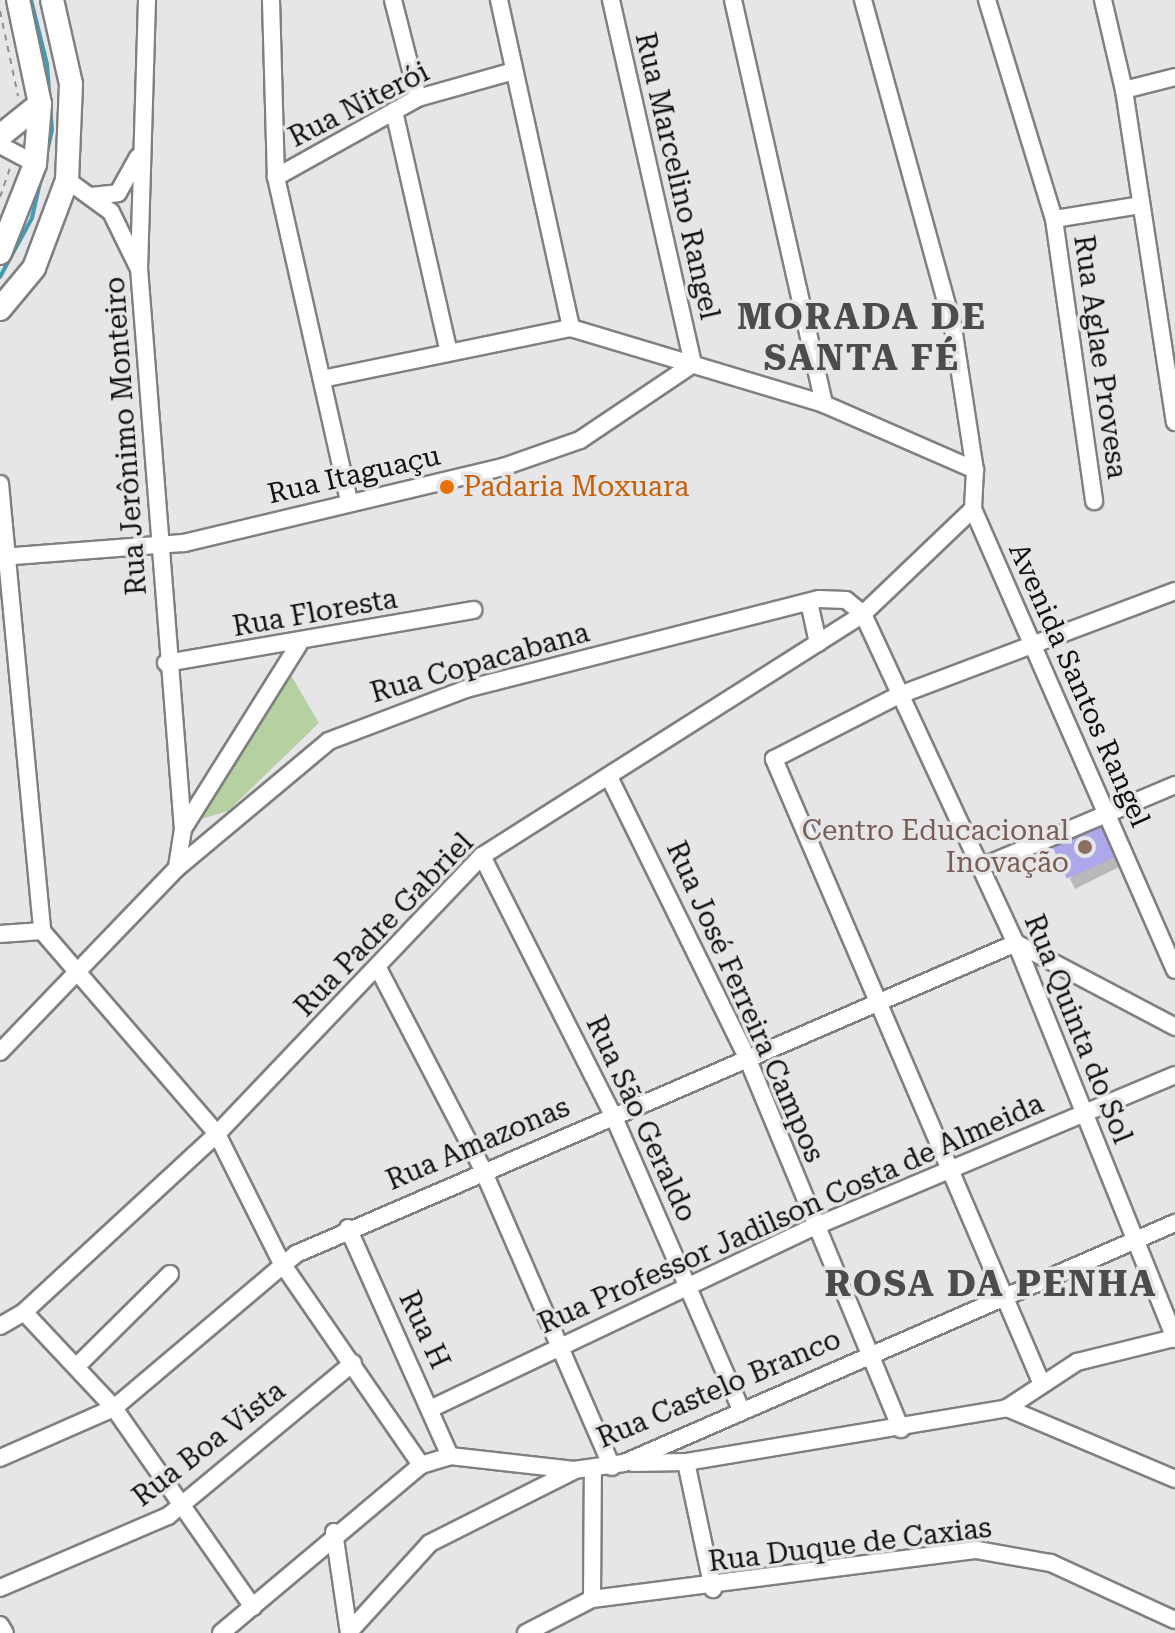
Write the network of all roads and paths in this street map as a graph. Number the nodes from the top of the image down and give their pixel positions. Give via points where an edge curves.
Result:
1 (18, 0) edge
2 (52, 0) edge
3 (147, 0) edge
4 (271, 0) edge
5 (393, 0) edge
6 (499, 0) edge
7 (611, 0) edge
8 (733, 0) edge
9 (863, 0) edge
10 (987, 0) edge
11 (1103, 0) edge
12 (514, 71) junction
13 (1175, 77) edge
14 (1124, 90) junction
15 (418, 98) junction
16 (40, 104) junction
17 (394, 111) junction
18 (0, 136) edge
19 (145, 137) junction
20 (0, 145) edge
21 (51, 171) junction
22 (276, 177) junction
23 (91, 196) junction
24 (1140, 205) junction
25 (1054, 219) junction
26 (0, 253) edge
27 (139, 268) junction
28 (0, 309) edge
29 (571, 328) junction
30 (448, 349) junction
31 (693, 364) junction
32 (322, 379) junction
33 (824, 404) junction
34 (1175, 422) edge
35 (975, 470) junction
36 (0, 484) edge
37 (1094, 501) dead end
38 (349, 502) junction
39 (973, 509) junction
40 (164, 544) junction
41 (2, 557) edge
42 (1175, 591) edge
43 (809, 602) junction
44 (473, 610) dead end
45 (863, 614) junction
46 (818, 643) junction
47 (1031, 643) junction
48 (299, 644) junction
49 (166, 663) junction
50 (897, 696) junction
51 (609, 777) junction
52 (1175, 785) edge
53 (1105, 808) junction
54 (183, 829) junction
55 (482, 856) junction
56 (981, 867) junction
57 (177, 868) junction
58 (42, 931) junction
59 (0, 934) edge
60 (1016, 943) junction
61 (379, 970) junction
62 (1175, 970) edge
63 (78, 976) junction
64 (878, 1001) junction
65 (1175, 1027) edge
66 (0, 1052) edge
67 (746, 1055) junction
68 (1175, 1075) edge
69 (1085, 1111) junction
70 (613, 1115) junction
71 (217, 1134) junction
72 (482, 1168) junction
73 (949, 1169) junction
74 (1175, 1223) edge
75 (816, 1226) junction
76 (348, 1228) junction
77 (1136, 1239) junction
78 (281, 1262) junction
79 (170, 1274) dead end
80 (689, 1285) junction
81 (1002, 1294) junction
82 (24, 1312) junction
83 (0, 1326) edge
84 (1175, 1338) edge
85 (559, 1345) junction
86 (871, 1352) junction
87 (353, 1363) junction
88 (79, 1364) junction
89 (1041, 1382) junction
90 (114, 1408) junction
91 (432, 1408) junction
92 (1007, 1408) junction
93 (741, 1409) junction
94 (901, 1429) junction
95 (450, 1456) junction
96 (0, 1458) edge
97 (686, 1462) junction
98 (421, 1465) junction
99 (618, 1465) junction
100 (574, 1470) junction
101 (593, 1471) junction
102 (1175, 1479) edge
103 (180, 1507) junction
104 (334, 1532) junction
105 (0, 1588) edge
106 (713, 1589) junction
107 (592, 1599) junction
108 (253, 1607) junction
109 (1175, 1620) edge
110 (0, 1625) edge
111 (5, 1633) edge
112 (221, 1633) edge
113 (349, 1633) edge
114 (526, 1633) edge

1 - 16 main road
2 - 21 main road via 71,84
3 - 19 street, Rua Jerônimo Monteiro
4 - 22 street
5 - 15 street
6 - 12 street
7 - 31 street, Rua Marcelino Rangel
8 - 33 street
9 - 35 street via 953,327
10 - 25 street, Rua Aglae Provesa
11 - 14 street
12 - 15 street, Rua Niterói
12 - 29 street
13 - 14 street
14 - 24 street
15 - 17 street, Rua Niterói
16 - 18 main road
16 - 21 main road
17 - 22 street, Rua Niterói
17 - 30 street
19 - 23 street via 131,181 118,193
19 - 27 street, Rua Jerônimo Monteiro
20 - 21 street
21 - 23 street
21 - 26 main road
21 - 28 main road via 34,268
22 - 32 street
23 - 27 street via 115,218
24 - 25 street, Rua Aglae Provesa
24 - 34 street
25 - 37 street, Rua Aglae Provesa
27 - 40 street, Rua Jerônimo Monteiro
29 - 30 street
29 - 31 street
30 - 32 street
31 - 33 street
31 - 38 street, Rua Itaguaçu via 580,440 503,467
32 - 38 street
33 - 35 street
35 - 39 street
36 - 41 street
38 - 40 street, Rua Itaguaçu
39 - 45 street, Rua Padre Gabriel
39 - 47 street, Avenida Santos Rangel
40 - 41 street, Rua Itaguaçu
40 - 49 street, Rua Jerônimo Monteiro
41 - 58 street
42 - 47 street
43 - 45 street, Rua Copacabana via 846,600
43 - 46 street
43 - 57 street, Rua Copacabana via 380,716 281,776
44 - 48 street, Rua Floresta
45 - 46 street, Rua Padre Gabriel
45 - 50 street, Rua Quinta do Sol
46 - 51 street, Rua Padre Gabriel
47 - 50 street
47 - 53 street, Avenida Santos Rangel
48 - 49 street, Rua Floresta
48 - 54 street
49 - 54 street, Rua Jerônimo Monteiro
50 - 56 street, Rua Quinta do Sol
50 - 64 street via 778,753 774,766
51 - 55 street, Rua Padre Gabriel
51 - 67 street, Rua José Ferreira Campos
52 - 53 street
53 - 56 street
53 - 62 street, Avenida Santos Rangel
54 - 57 street, Rua Jerônimo Monteiro
55 - 61 street, Rua Padre Gabriel
55 - 70 street, Rua São Geraldo
56 - 60 street, Rua Quinta do Sol
57 - 63 street, Rua Copacabana
58 - 59 street
58 - 63 street
60 - 64 street, Rua Amazonas
60 - 65 street
60 - 69 street, Rua Quinta do Sol
61 - 71 street, Rua Padre Gabriel
61 - 72 street
63 - 66 street, Rua Copacabana
63 - 71 street
64 - 67 street, Rua Amazonas
64 - 73 street
67 - 70 street, Rua Amazonas
67 - 75 street, Rua José Ferreira Campos
68 - 69 street, Rua Professor Jadilson Costa de Almeida
69 - 73 street, Rua Professor Jadilson Costa de Almeida
69 - 77 street, Rua Quinta do Sol
70 - 72 street, Rua Amazonas
70 - 80 street, Rua São Geraldo
71 - 78 street
71 - 82 street, Rua Padre Gabriel
72 - 76 street, Rua Amazonas
72 - 85 street
73 - 75 street, Rua Professor Jadilson Costa de Almeida
73 - 81 street
74 - 77 street, Rua Castelo Branco
75 - 80 street, Rua Professor Jadilson Costa de Almeida
75 - 86 street, Rua José Ferreira Campos
76 - 78 street, Rua Amazonas
76 - 91 street, Rua H
77 - 81 street, Rua Castelo Branco
77 - 84 street, Rua Quinta do Sol
78 - 87 street
78 - 90 street, Rua Amazonas
79 - 88 street
80 - 85 street, Rua Professor Jadilson Costa de Almeida
80 - 93 street, Rua São Geraldo
81 - 86 street, Rua Castelo Branco
81 - 89 street
82 - 83 street, Rua Padre Gabriel
82 - 88 street
84 - 89 street via 1106,1352
85 - 91 street, Rua Professor Jadilson Costa de Almeida
85 - 99 street
86 - 93 street, Rua Castelo Branco
86 - 94 street, Rua José Ferreira Campos
87 - 98 street
87 - 103 street, Rua Boa Vista
88 - 90 street
89 - 92 street
90 - 96 street, Rua Amazonas
90 - 103 street
91 - 95 street, Rua H
92 - 94 street
92 - 102 street
93 - 99 street, Rua Castelo Branco
94 - 97 street
95 - 98 street
95 - 100 street, Rua Castelo Branco
97 - 99 street
97 - 106 street
98 - 104 street
99 - 101 street, Rua Castelo Branco
100 - 101 street, Rua Castelo Branco
100 - 113 street via 430,1543
101 - 107 street
103 - 105 street, Rua Boa Vista
103 - 108 street
104 - 108 street
104 - 113 street
106 - 107 street, Rua Duque de Caxias
106 - 109 street, Rua Duque de Caxias via 977,1550 1014,1551
107 - 114 street, Rua Duque de Caxias
108 - 112 street
110 - 111 street

